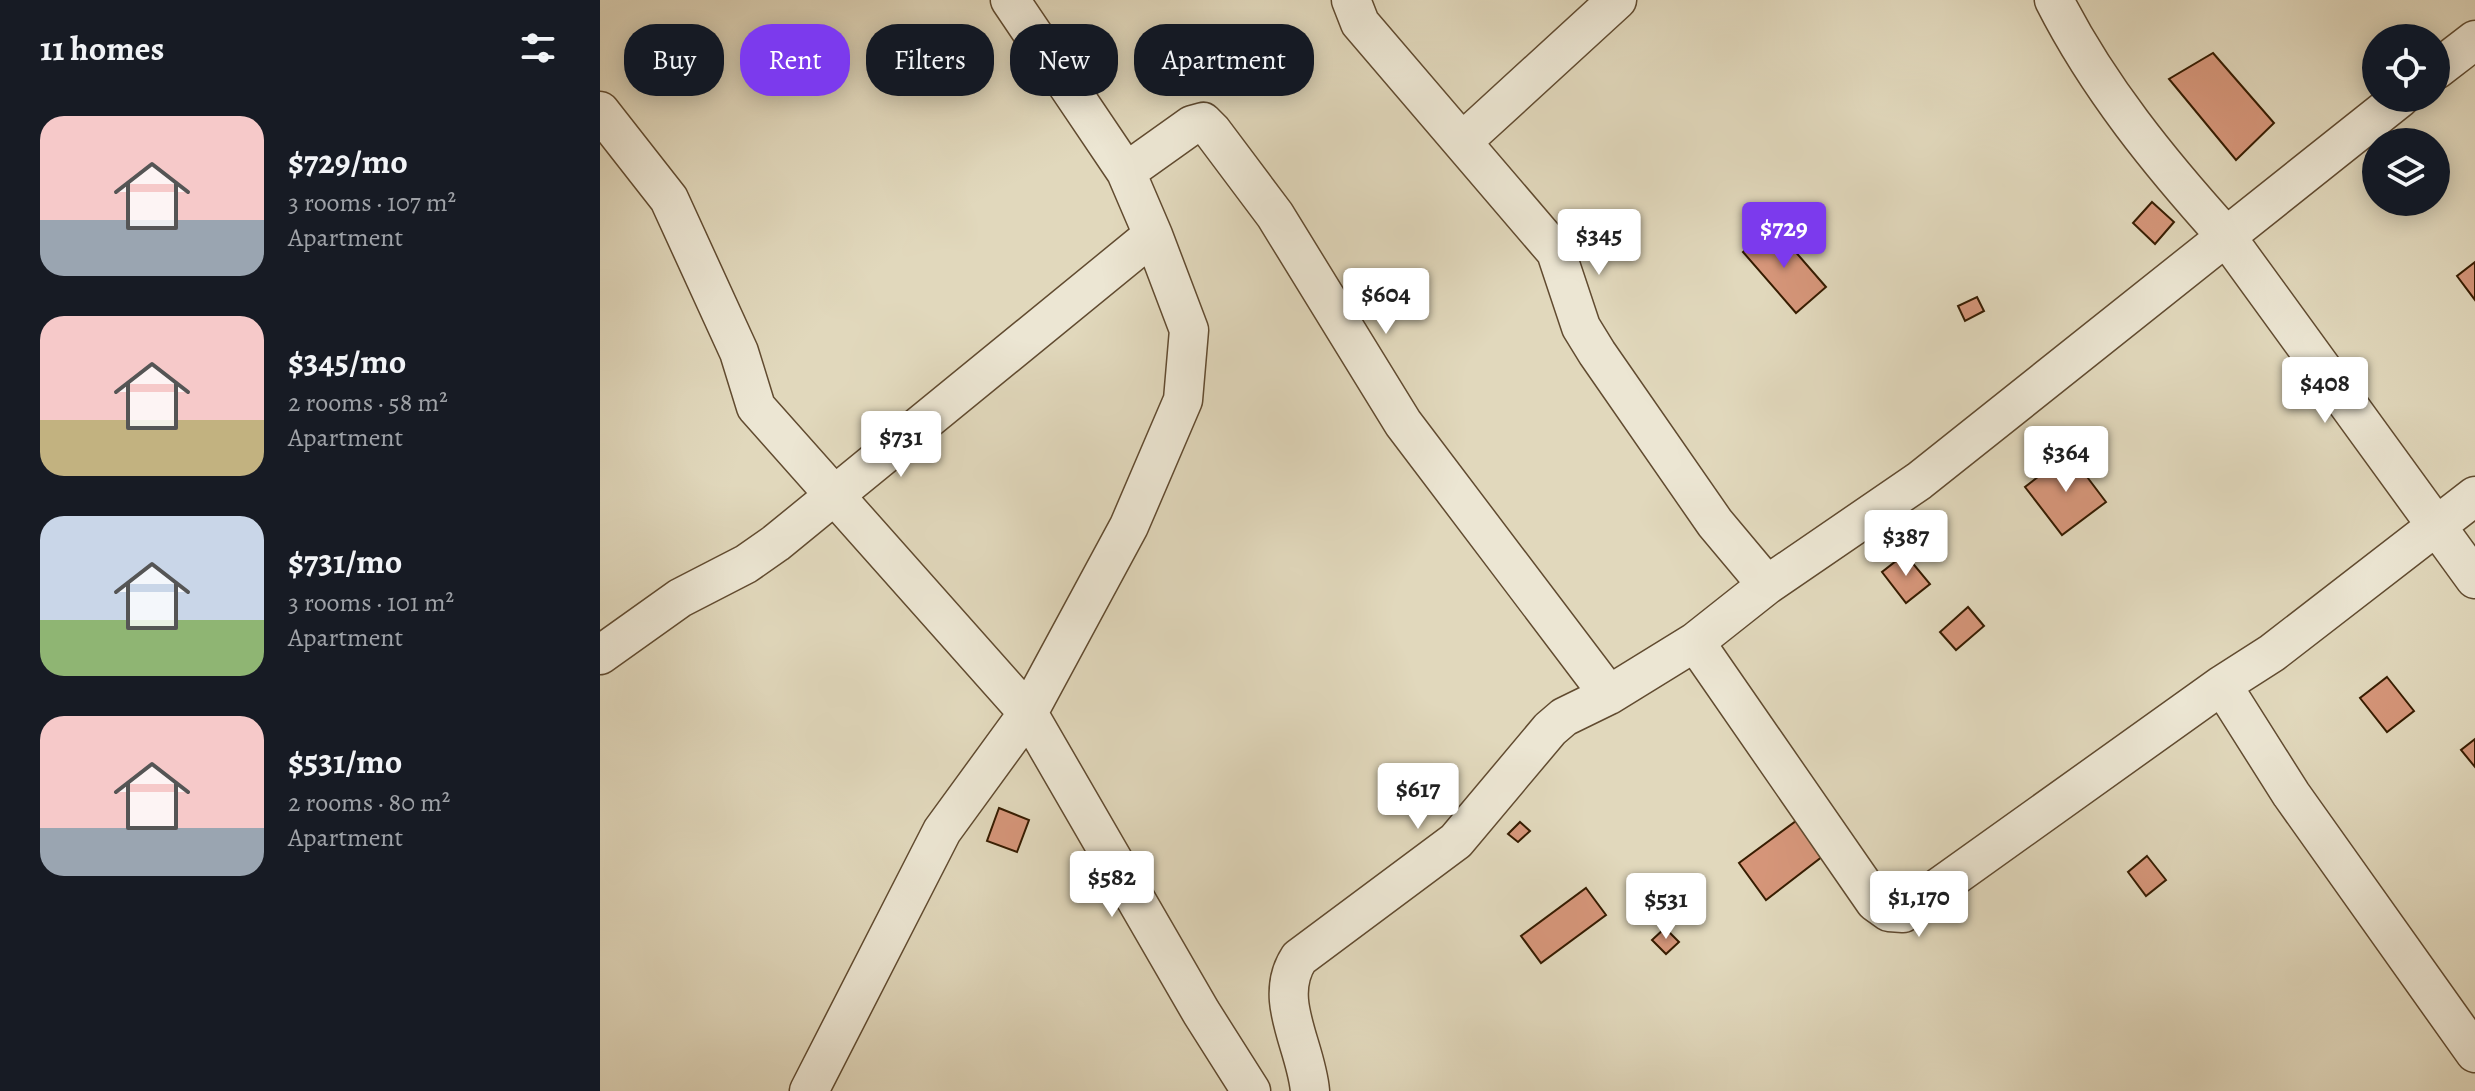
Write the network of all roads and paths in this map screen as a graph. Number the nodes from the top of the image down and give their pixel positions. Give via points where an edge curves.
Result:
1 (1010, 0) edge
2 (1351, 0) edge
3 (1617, 0) edge
4 (2054, 0) edge
5 (2475, 40) edge
6 (2450, 59) edge
7 (600, 111) edge
8 (2382, 112) edge
9 (1462, 142) junction
10 (1126, 172) junction
11 (1153, 235) junction
12 (2225, 235) junction
13 (834, 493) junction
14 (2475, 496) edge
15 (2435, 525) junction
16 (2475, 579) edge
17 (1767, 585) junction
18 (1695, 642) junction
19 (600, 655) edge
20 (2222, 685) junction
21 (1609, 695) junction
22 (1028, 713) junction
23 (2475, 1053) edge
24 (809, 1091) edge
25 (1251, 1091) edge
26 (1310, 1091) edge

1 - 10 street
2 - 9 street via 1360,23
3 - 9 street
4 - 12 street via 2111,95
5 - 6 street
7 - 13 street via 669,199 739,352 756,407
8 - 12 street
9 - 17 street via 1556,252 1581,327 1597,353 1715,523
10 - 11 street
10 - 21 street via 1192,125 1203,122 1212,131 1275,215 1403,423
11 - 13 street
11 - 22 street via 1189,330 1183,400 1129,526
12 - 15 street
12 - 17 street via 1919,481
13 - 19 street via 746,564 680,598
13 - 22 street
14 - 15 street
15 - 16 street
15 - 20 street via 2272,653
17 - 18 street
18 - 20 street via 1875,902 1889,912 1903,913
18 - 21 street
20 - 23 street via 2291,794
21 - 26 street via 1564,717 1456,841 1299,958 1288,975 1286,995
22 - 24 street via 942,831
22 - 25 street

